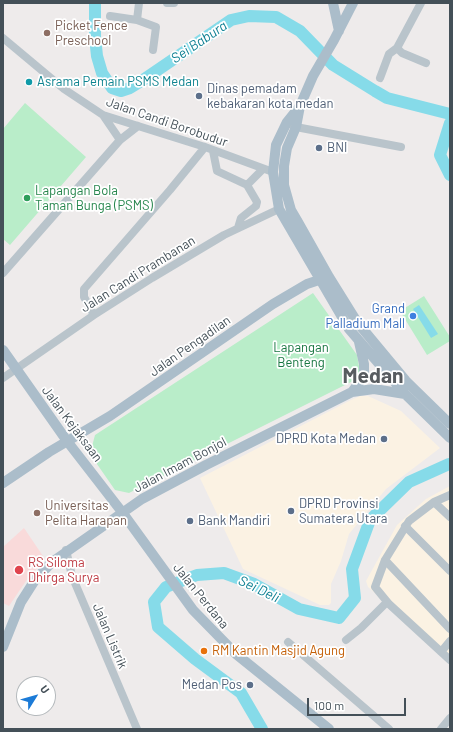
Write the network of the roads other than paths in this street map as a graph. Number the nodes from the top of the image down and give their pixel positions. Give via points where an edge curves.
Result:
1 (140, 3) edge
2 (167, 3) edge
3 (174, 3) edge
4 (333, 3) edge
5 (353, 3) edge
6 (421, 3) edge
7 (110, 16) dead end
8 (137, 20) junction
9 (336, 36) junction
10 (3, 38) edge
11 (397, 48) junction
12 (153, 50) dead end
13 (426, 63) dead end
14 (380, 78) dead end
15 (300, 106) junction
16 (103, 115) junction
17 (286, 122) junction
18 (138, 126) junction
19 (296, 127) junction
20 (120, 140) junction
21 (205, 147) junction
22 (401, 147) dead end
23 (213, 150) junction
24 (263, 170) junction
25 (273, 172) junction
26 (247, 185) junction
27 (279, 209) junction
28 (238, 228) junction
29 (3, 273) edge
30 (324, 279) junction
31 (94, 315) junction
32 (361, 339) junction
33 (3, 350) edge
34 (16, 369) junction
35 (3, 378) edge
36 (352, 392) junction
37 (405, 394) junction
38 (450, 424) edge
39 (450, 438) edge
40 (67, 441) junction
41 (3, 483) edge
42 (450, 495) edge
43 (434, 502) junction
44 (122, 512) junction
45 (450, 517) edge
46 (405, 526) junction
47 (66, 550) junction
48 (385, 560) junction
49 (450, 571) edge
50 (388, 603) junction
51 (450, 629) edge
52 (346, 640) dead end
53 (450, 641) edge
54 (288, 642) dead end
55 (3, 647) edge
56 (441, 652) junction
57 (450, 660) edge
58 (450, 718) edge
59 (137, 729) edge
60 (329, 729) edge
61 (389, 729) edge
62 (442, 729) edge

1 - 8 street
2 - 3 street
4 - 9 main road
5 - 9 main road
6 - 11 street
7 - 8 street
8 - 12 street via 157,28
9 - 15 main road via 313,76
10 - 16 street, Jalan Candi Borobudur via 64,89
11 - 13 street via 402,53
11 - 14 street via 389,54
15 - 17 main road
15 - 19 main road
16 - 18 street, Jalan Candi Borobudur
16 - 20 street
17 - 19 street
17 - 25 main road via 276,145
18 - 20 street
18 - 21 street, Jalan Candi Borobudur
19 - 22 street
19 - 30 main road via 287,148 284,185 291,210
20 - 29 street
21 - 23 street, Jalan Candi Borobudur
21 - 31 street via 84,289 84,297
23 - 24 street, Jalan Candi Borobudur
23 - 26 street via 216,170
24 - 25 street, Jalan Candi Borobudur
24 - 26 street
25 - 27 main road
26 - 28 street via 257,202 256,206 241,218
27 - 28 street, Jalan Candi Prambanan
27 - 30 main road
28 - 31 street, Jalan Candi Prambanan
30 - 32 main road
30 - 40 main road, Jalan Pengadilan via 307,284 273,304 110,416
31 - 34 street, Jalan Candi Prambanan
32 - 36 main road, Jalan Imam Bonjol via 364,376
32 - 37 main road
32 - 38 main road
33 - 34 main road, Jalan Kejaksaan
34 - 35 street, Jalan Candi Prambanan
34 - 40 main road, Jalan Kejaksaan
36 - 37 main road, Jalan Imam Bonjol via 374,389
36 - 44 main road, Jalan Imam Bonjol via 206,465
37 - 39 main road
40 - 41 main road, Jalan Pengadilan
40 - 44 main road, Jalan Kejaksaan
42 - 43 street
43 - 45 street
43 - 46 street via 417,513
44 - 47 main road, Jalan Imam Bonjol
44 - 60 main road, Jalan Perdana via 193,610 236,654
46 - 48 street
46 - 49 street
47 - 55 main road, Jalan Imam Bonjol via 35,580 18,607
47 - 59 street, Jalan Listrik via 72,576
48 - 50 street via 375,587
48 - 51 street
50 - 52 street
50 - 56 street
53 - 56 street
54 - 61 street
56 - 57 street
58 - 62 street

